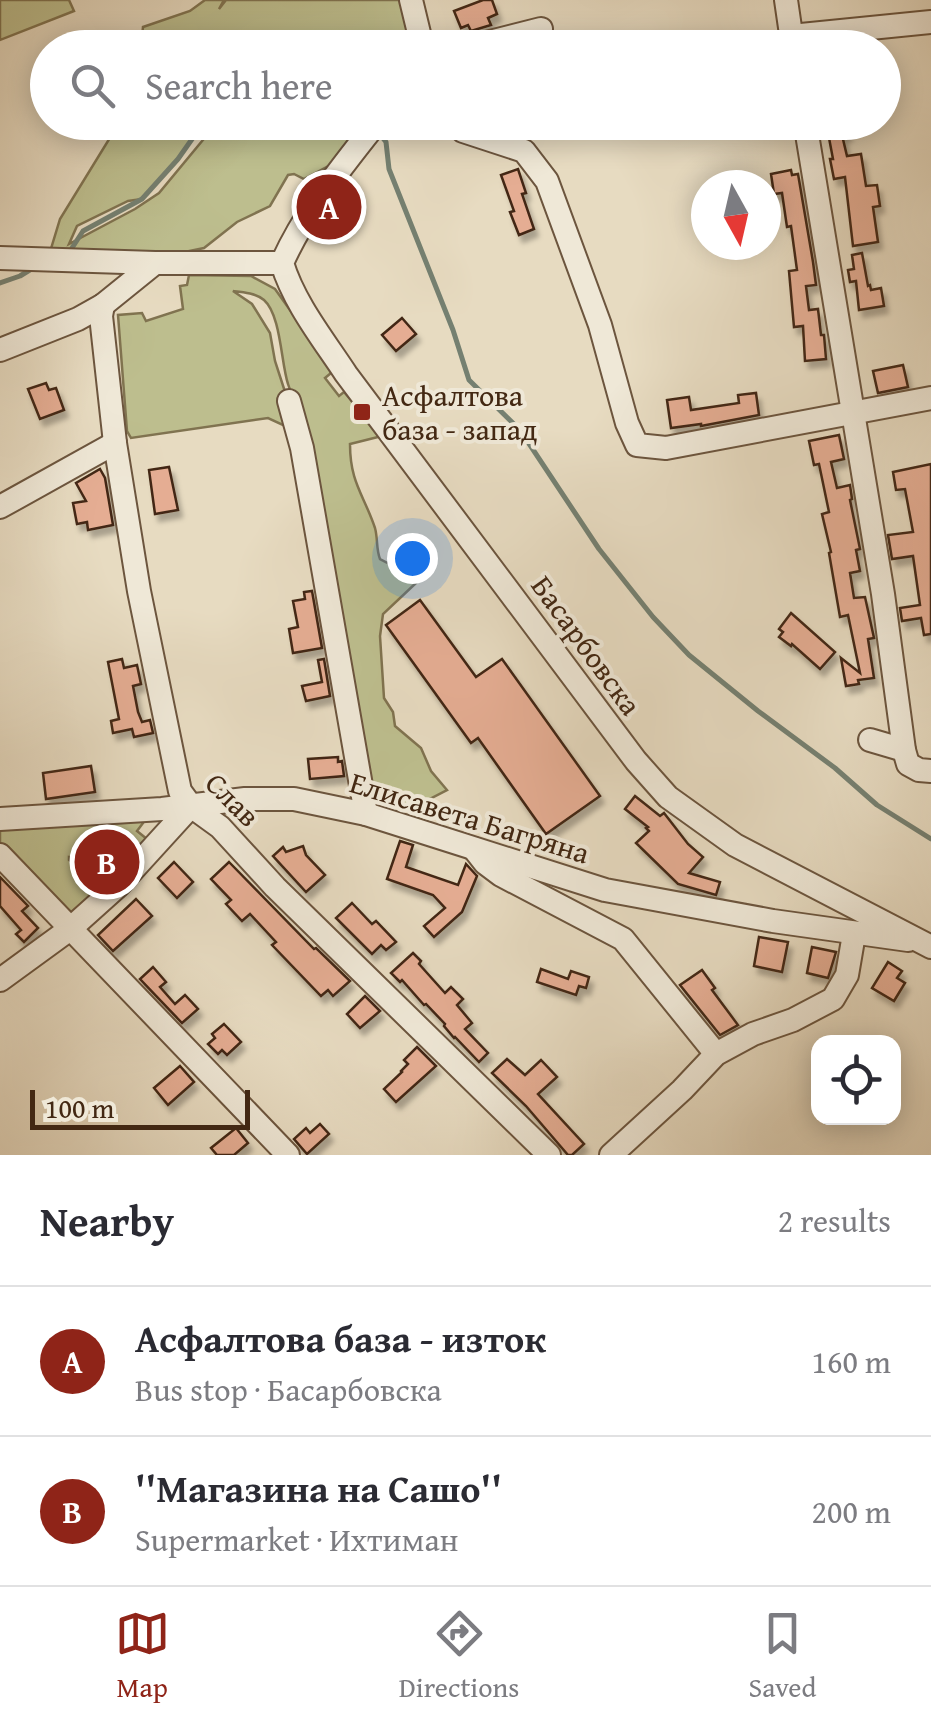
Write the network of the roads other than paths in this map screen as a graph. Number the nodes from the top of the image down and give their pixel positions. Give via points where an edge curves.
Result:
1 (411, 0) edge
2 (786, 0) edge
3 (931, 22) edge
4 (540, 29) dead end
5 (417, 30) edge
6 (536, 30) edge
7 (790, 30) edge
8 (875, 30) edge
9 (363, 140) edge
10 (490, 140) edge
11 (809, 140) edge
12 (0, 258) edge
13 (155, 263) junction
14 (284, 270) junction
15 (103, 306) junction
16 (0, 350) edge
17 (931, 398) edge
18 (289, 400) dead end
19 (852, 411) junction
20 (115, 443) junction
21 (0, 507) edge
22 (870, 740) dead end
23 (904, 750) junction
24 (931, 771) edge
25 (191, 806) junction
26 (366, 814) junction
27 (0, 818) edge
28 (472, 847) junction
29 (0, 856) edge
30 (70, 930) junction
31 (854, 934) junction
32 (925, 944) edge
33 (0, 980) edge
34 (716, 1054) junction
35 (288, 1155) edge
36 (549, 1155) edge
37 (611, 1155) edge

1 - 5 street
2 - 7 street
3 - 8 street
4 - 6 street
9 - 14 street via 292,240
10 - 19 street via 524,151 547,180 638,445 666,448
11 - 19 street
12 - 13 street
13 - 14 street
13 - 15 street
14 - 32 street, Басарбовска via 346,374 668,797 735,845
15 - 16 street
15 - 20 street, Слав
17 - 19 street
18 - 26 street
19 - 23 street
20 - 21 street
20 - 25 street, Слав via 180,791
22 - 23 street
23 - 24 street via 908,764
25 - 26 street, Елисавета Багряна via 294,800
25 - 27 street, Елисавета Багряна
25 - 30 street
25 - 36 street, Слав via 220,827
26 - 28 street, Елисавета Багряна
28 - 31 street, Елисавета Багряна via 605,890
28 - 34 street via 500,875 624,939
29 - 30 street
30 - 33 street
30 - 35 street
31 - 32 street, Елисавета Багряна
31 - 34 street via 847,975 833,1000
34 - 37 street

